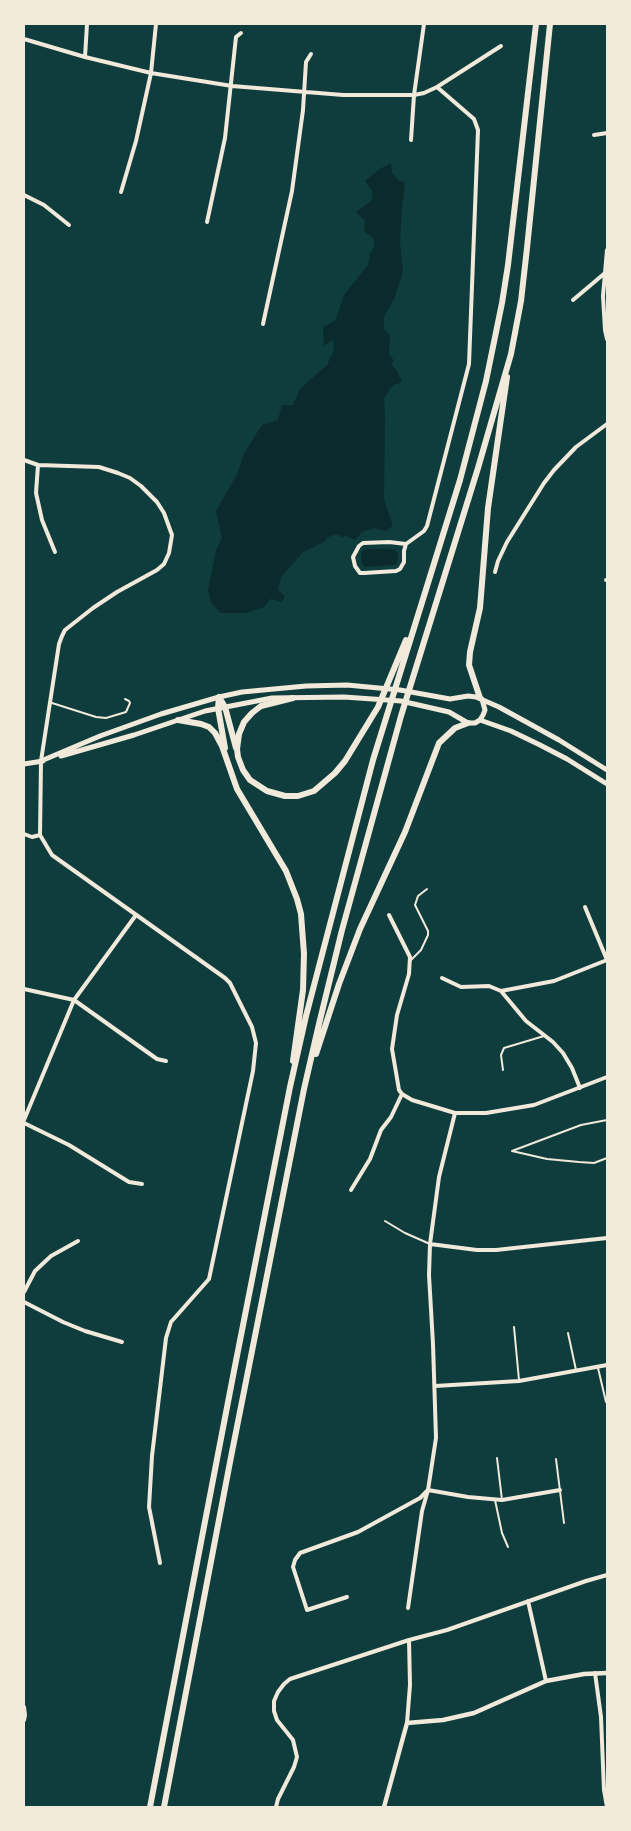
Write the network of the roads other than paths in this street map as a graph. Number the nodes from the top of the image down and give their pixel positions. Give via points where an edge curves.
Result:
1 (87, 24) edge
2 (156, 24) edge
3 (424, 24) edge
4 (536, 24) edge
5 (550, 24) edge
6 (240, 32) dead end
7 (24, 39) edge
8 (501, 46) dead end
9 (311, 54) dead end
10 (84, 57) junction
11 (151, 73) junction
12 (232, 86) junction
13 (437, 87) junction
14 (304, 93) junction
15 (414, 95) junction
16 (607, 133) edge
17 (594, 135) dead end
18 (411, 140) dead end
19 (121, 192) dead end
20 (24, 194) edge
21 (208, 222) dead end
22 (69, 224) dead end
23 (607, 250) edge
24 (605, 273) junction
25 (573, 300) dead end
26 (263, 324) dead end
27 (607, 339) edge
28 (511, 354) junction
29 (607, 424) edge
30 (24, 460) edge
31 (38, 466) junction
32 (406, 544) junction
33 (55, 552) dead end
34 (495, 572) dead end
35 (421, 604) junction
36 (219, 697) junction
37 (293, 698) junction
38 (124, 699) dead end
39 (481, 699) junction
40 (49, 702) junction
41 (221, 708) junction
42 (178, 720) junction
43 (480, 720) junction
44 (468, 723) junction
45 (238, 757) junction
46 (41, 762) junction
47 (24, 764) edge
48 (228, 766) junction
49 (607, 770) edge
50 (607, 784) edge
51 (24, 834) edge
52 (40, 835) junction
53 (426, 889) dead end
54 (585, 906) dead end
55 (136, 915) junction
56 (389, 915) dead end
57 (411, 960) junction
58 (607, 960) edge
59 (442, 978) dead end
60 (24, 989) edge
61 (501, 991) junction
62 (74, 1000) junction
63 (544, 1036) junction
64 (166, 1061) dead end
65 (503, 1070) dead end
66 (607, 1077) edge
67 (290, 1087) junction
68 (580, 1088) junction
69 (304, 1089) junction
70 (402, 1094) junction
71 (454, 1113) junction
72 (607, 1120) edge
73 (24, 1121) edge
74 (607, 1158) edge
75 (142, 1184) dead end
76 (351, 1190) dead end
77 (385, 1221) dead end
78 (607, 1238) edge
79 (78, 1241) dead end
80 (430, 1244) junction
81 (24, 1292) edge
82 (24, 1302) edge
83 (514, 1327) dead end
84 (568, 1333) dead end
85 (122, 1342) dead end
86 (607, 1365) edge
87 (598, 1367) junction
88 (576, 1371) junction
89 (519, 1381) junction
90 (435, 1386) junction
91 (606, 1402) edge
92 (497, 1458) dead end
93 (556, 1459) dead end
94 (428, 1490) junction
95 (560, 1490) junction
96 (495, 1500) junction
97 (502, 1500) junction
98 (564, 1523) dead end
99 (508, 1547) dead end
100 (160, 1563) dead end
101 (607, 1575) edge
102 (347, 1597) dead end
103 (528, 1601) junction
104 (408, 1608) dead end
105 (410, 1640) junction
106 (595, 1673) junction
107 (607, 1673) edge
108 (546, 1681) junction
109 (24, 1707) edge
110 (24, 1720) edge
111 (407, 1723) junction
112 (150, 1807) edge
113 (164, 1807) edge
114 (276, 1807) edge
115 (384, 1807) edge
116 (607, 1807) edge

1 - 10 street
2 - 11 street
3 - 15 street
4 - 35 highway via 508,265 497,330 470,446
5 - 28 highway via 521,301
6 - 12 street via 236,37
7 - 10 street
8 - 13 street
9 - 14 street via 306,62
10 - 11 street
11 - 12 street
11 - 19 street
12 - 14 street
12 - 21 street
13 - 15 street
13 - 32 street via 474,119 478,130 471,350 466,382 428,526
14 - 15 street
14 - 26 street via 290,200
15 - 18 street
16 - 17 street
20 - 22 street
23 - 24 street
24 - 25 street
24 - 27 street via 604,330
28 - 39 highway via 488,508 480,608 470,652 469,665
28 - 69 highway via 369,827
29 - 34 street via 576,447 544,483 506,542
30 - 31 street
31 - 33 street via 36,493 42,520
31 - 40 street via 92,467 130,478 157,502 172,535 170,553 164,564 117,592 65,630 59,644
32 - 32 street via 363,543 353,557 355,566 360,573 396,571 404,562
35 - 45 highway via 378,707 345,761 324,784 298,796 267,791 250,780
35 - 67 highway via 373,760 335,900
36 - 39 main road via 306,686 347,685 454,699 472,696
36 - 41 highway
36 - 46 main road via 100,736
37 - 41 main road via 272,698
37 - 44 main road via 401,701 455,714
37 - 45 highway via 261,706 252,713 239,734
38 - 40 lane via 130,704 126,712 106,718
39 - 43 main road via 485,710
39 - 49 main road
40 - 46 street
41 - 42 main road
41 - 45 highway
41 - 48 highway
42 - 46 main road
42 - 48 highway via 209,727 222,746
43 - 44 main road
43 - 50 main road via 540,745
44 - 69 highway via 455,728 439,743 405,832 360,929
46 - 47 main road
46 - 52 street
48 - 67 highway via 236,789 286,872 301,914 302,990
51 - 52 street
52 - 55 street via 52,855
53 - 57 lane via 419,894 415,905 428,935 421,950
54 - 58 street
55 - 62 street
55 - 100 street via 230,983 252,1027 256,1043 253,1071 209,1279 171,1322 166,1338 149,1507
56 - 57 street
57 - 70 street via 392,1049
58 - 61 street via 554,981
59 - 61 street via 461,987 489,986
60 - 62 street
61 - 63 street via 526,1021
62 - 64 street via 158,1059
62 - 73 street
63 - 65 lane via 504,1048 501,1055
63 - 68 street via 563,1054
66 - 68 street
67 - 112 highway
68 - 71 street via 517,1109
69 - 113 highway
70 - 71 street
70 - 76 street
71 - 80 street via 439,1177
72 - 74 lane via 581,1125 512,1151 579,1162
73 - 75 street via 129,1182
77 - 80 lane
78 - 80 street via 496,1250
79 - 81 street via 51,1256 34,1271
80 - 90 street
82 - 85 street via 63,1322
83 - 89 lane
84 - 88 lane
86 - 87 street
87 - 88 street
87 - 91 lane
88 - 89 street
89 - 90 street
90 - 94 street via 436,1438
92 - 97 lane
93 - 95 lane
94 - 96 street
94 - 102 street via 420,1498 358,1532 300,1553 293,1567 307,1610
94 - 104 street
95 - 97 street
95 - 98 lane
96 - 97 street
96 - 99 lane
101 - 103 street
103 - 105 street
103 - 108 street
105 - 111 street
105 - 114 street via 298,1676 284,1684 274,1701 274,1711 293,1740 297,1757
106 - 107 street
106 - 108 street
106 - 116 street
108 - 111 street via 474,1712 443,1720
109 - 110 street
111 - 115 street

